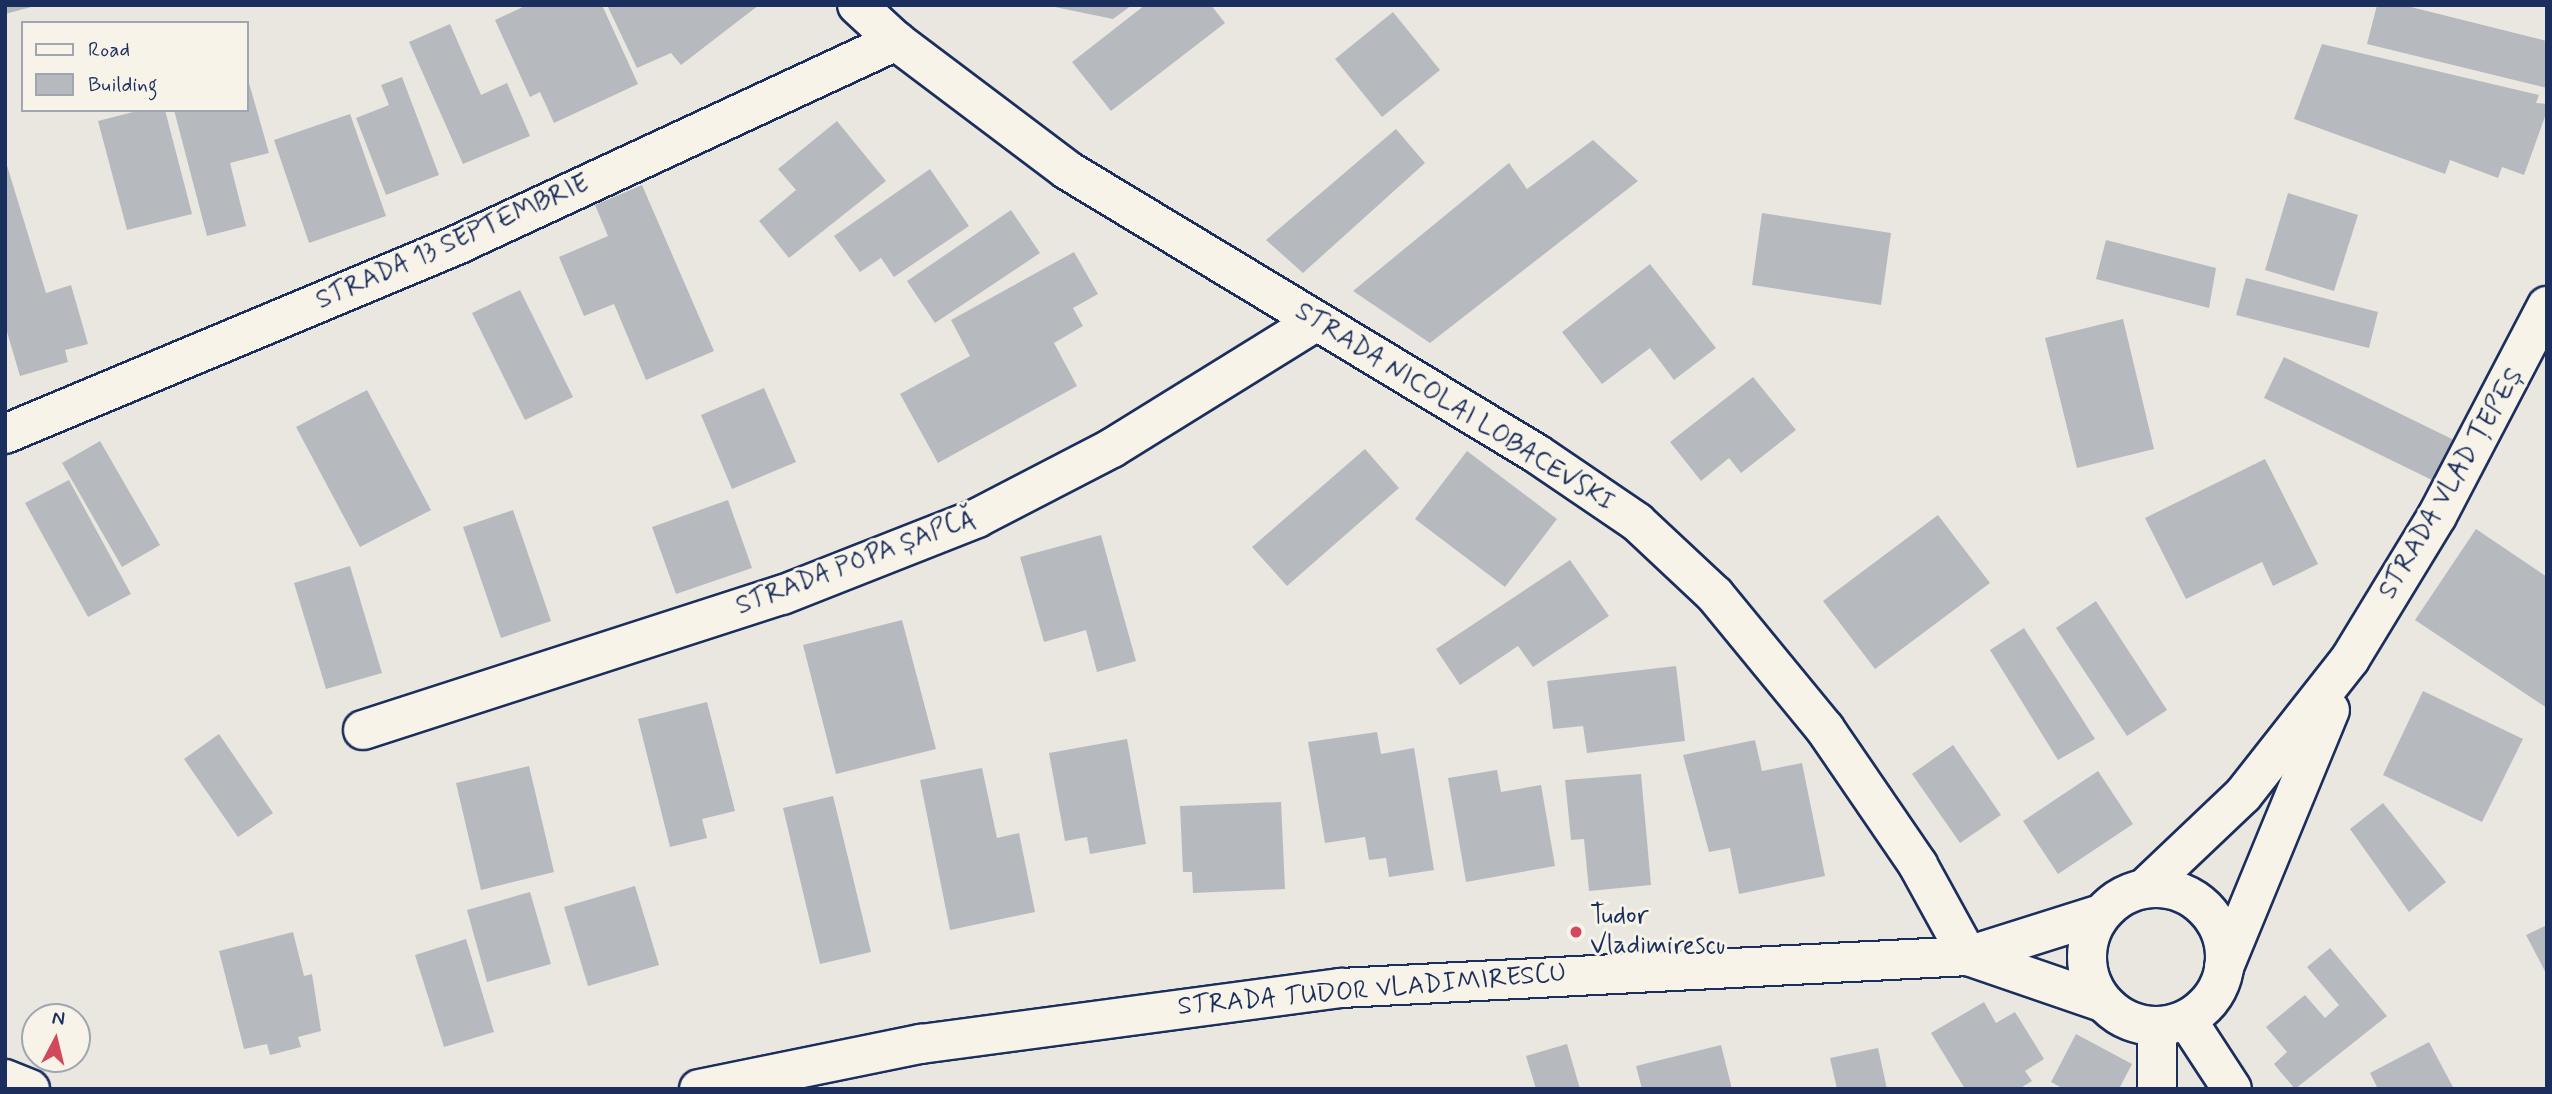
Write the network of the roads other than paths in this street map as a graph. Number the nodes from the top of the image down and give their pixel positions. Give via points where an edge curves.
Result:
1 (857, 5) edge
2 (896, 41) junction
3 (2547, 306) edge
4 (1315, 322) junction
5 (5, 435) edge
6 (2350, 659) junction
7 (363, 730) dead end
8 (2145, 888) junction
9 (2101, 914) junction
10 (1968, 956) junction
11 (2224, 967) junction
12 (2102, 1002) junction
13 (2172, 1023) junction
14 (5, 1079) edge
15 (30, 1089) edge
16 (699, 1089) edge
17 (2157, 1089) edge
18 (2232, 1089) edge

1 - 2 street, STRADA NICOLAI LOBACEVSKI
2 - 4 street, STRADA NICOLAI LOBACEVSKI via 1068,170
2 - 5 street, STRADA 13 SEPTEMBRIE via 461,243
3 - 6 street, STRADA VLAD ȚEPEȘ via 2437,516
4 - 7 street, STRADA POPA ȘAPCĂ via 1112,448 977,518 782,594
4 - 10 street, STRADA NICOLAI LOBACEVSKI via 1537,454 1637,522 1715,594 1825,729 1918,865
6 - 8 street, STRADA VLAD ȚEPEȘ via 2243,796
6 - 11 street, STRADA VLAD ȚEPEȘ
8 - 9 street via 2120,897
8 - 11 street via 2187,895 2204,908 2221,935
9 - 10 street, STRADA TUDOR VLADIMIRESCU
9 - 12 street via 2086,958 2090,982
10 - 12 street, STRADA TUDOR VLADIMIRESCU
10 - 16 street, STRADA TUDOR VLADIMIRESCU via 1341,988 921,1044
11 - 13 street via 2216,991
12 - 13 street via 2136,1024
13 - 17 street
13 - 18 street
14 - 15 street

